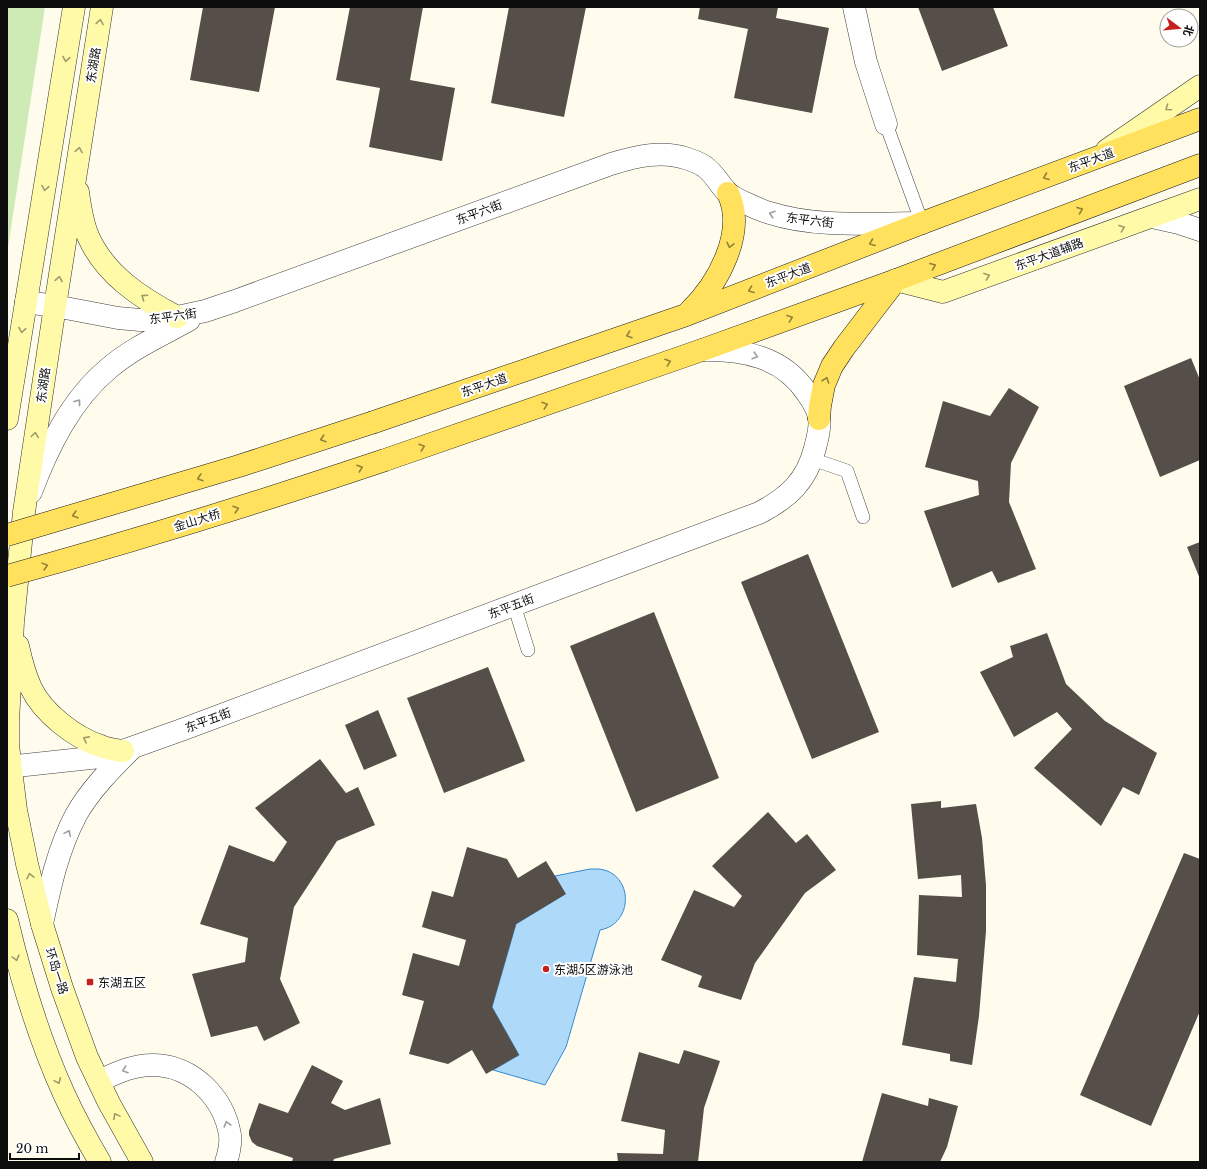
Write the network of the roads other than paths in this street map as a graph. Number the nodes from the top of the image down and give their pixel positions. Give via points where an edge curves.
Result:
1 (74, 7) edge
2 (102, 7) edge
3 (854, 7) edge
4 (1200, 86) edge
5 (1200, 120) edge
6 (886, 124) joint
7 (1095, 158) junction
8 (1200, 165) edge
9 (75, 175) junction
10 (728, 193) junction
11 (1200, 199) edge
12 (1152, 217) junction
13 (922, 223) junction
14 (1200, 230) edge
15 (896, 280) junction
16 (26, 302) junction
17 (54, 306) junction
18 (205, 311) junction
19 (686, 315) junction
20 (177, 317) junction
21 (702, 350) junction
22 (7, 419) edge
23 (819, 419) junction
24 (812, 459) junction
25 (24, 512) junction
26 (863, 517) dead end
27 (7, 535) edge
28 (7, 576) edge
29 (514, 606) junction
30 (13, 622) junction
31 (528, 650) dead end
32 (128, 749) junction
33 (9, 766) edge
34 (7, 920) edge
35 (42, 924) junction
36 (99, 1081) junction
37 (100, 1162) edge
38 (142, 1162) edge
39 (226, 1162) edge

1 -> 16 main road
9 -> 2 main road, 东湖路
3 - 6 street via 866,62
4 -> 7 main road
5 - 7 main road, 东平大道
6 - 13 lane
7 -> 13 main road, 东平大道
15 -> 8 main road
17 -> 9 main road, 东湖路
20 -> 9 main road via 133,291 115,276 100,258 85,228
13 -> 10 street, 东平六街 via 796,220 769,213
10 - 18 street, 东平六街 via 709,170 696,162 662,154 641,156 598,169
10 -> 19 main road via 732,203 733,225 727,256 718,276
11 - 12 main road, 东平大道辅路
12 - 14 street
15 -> 12 main road, 东平大道辅路 via 943,292
13 -> 19 main road, 东平大道
21 -> 15 main road
23 -> 15 main road via 822,395 832,366
16 - 17 street, 东平六街
16 -> 22 main road
17 - 20 street, 东平六街 via 130,320
25 -> 17 main road, 东湖路
18 - 20 street, 东平六街
25 -> 18 street via 50,446 89,388 109,368 131,352
19 -> 27 main road, 东平大道, bridge via 239,466
21 -> 23 street, 东平五街 via 727,350 752,355 782,368 803,387
28 -> 21 main road, 金山大桥, bridge via 275,497
23 - 24 street, 东平五街
24 - 26 lane via 847,471
24 - 29 street, 东平五街 via 803,477 791,492 778,503 759,513
25 - 30 main road, 东湖路
29 - 31 lane
29 - 32 street, 东平五街
32 -> 30 main road via 100,746 68,728 47,710 38,699 26,674
30 - 33 main road, 东湖路 via 8,722
32 - 33 street, 东平五街 via 91,759
35 -> 32 street via 50,882 76,814
35 -> 33 main road, 环岛一路 via 27,864
34 -> 37 main road via 28,998 55,1073
35 - 36 main road, 环岛一路 via 70,1011
38 -> 36 main road, 环岛一路
39 -> 36 street via 230,1136 226,1119 214,1096 192,1076 156,1065 133,1067

